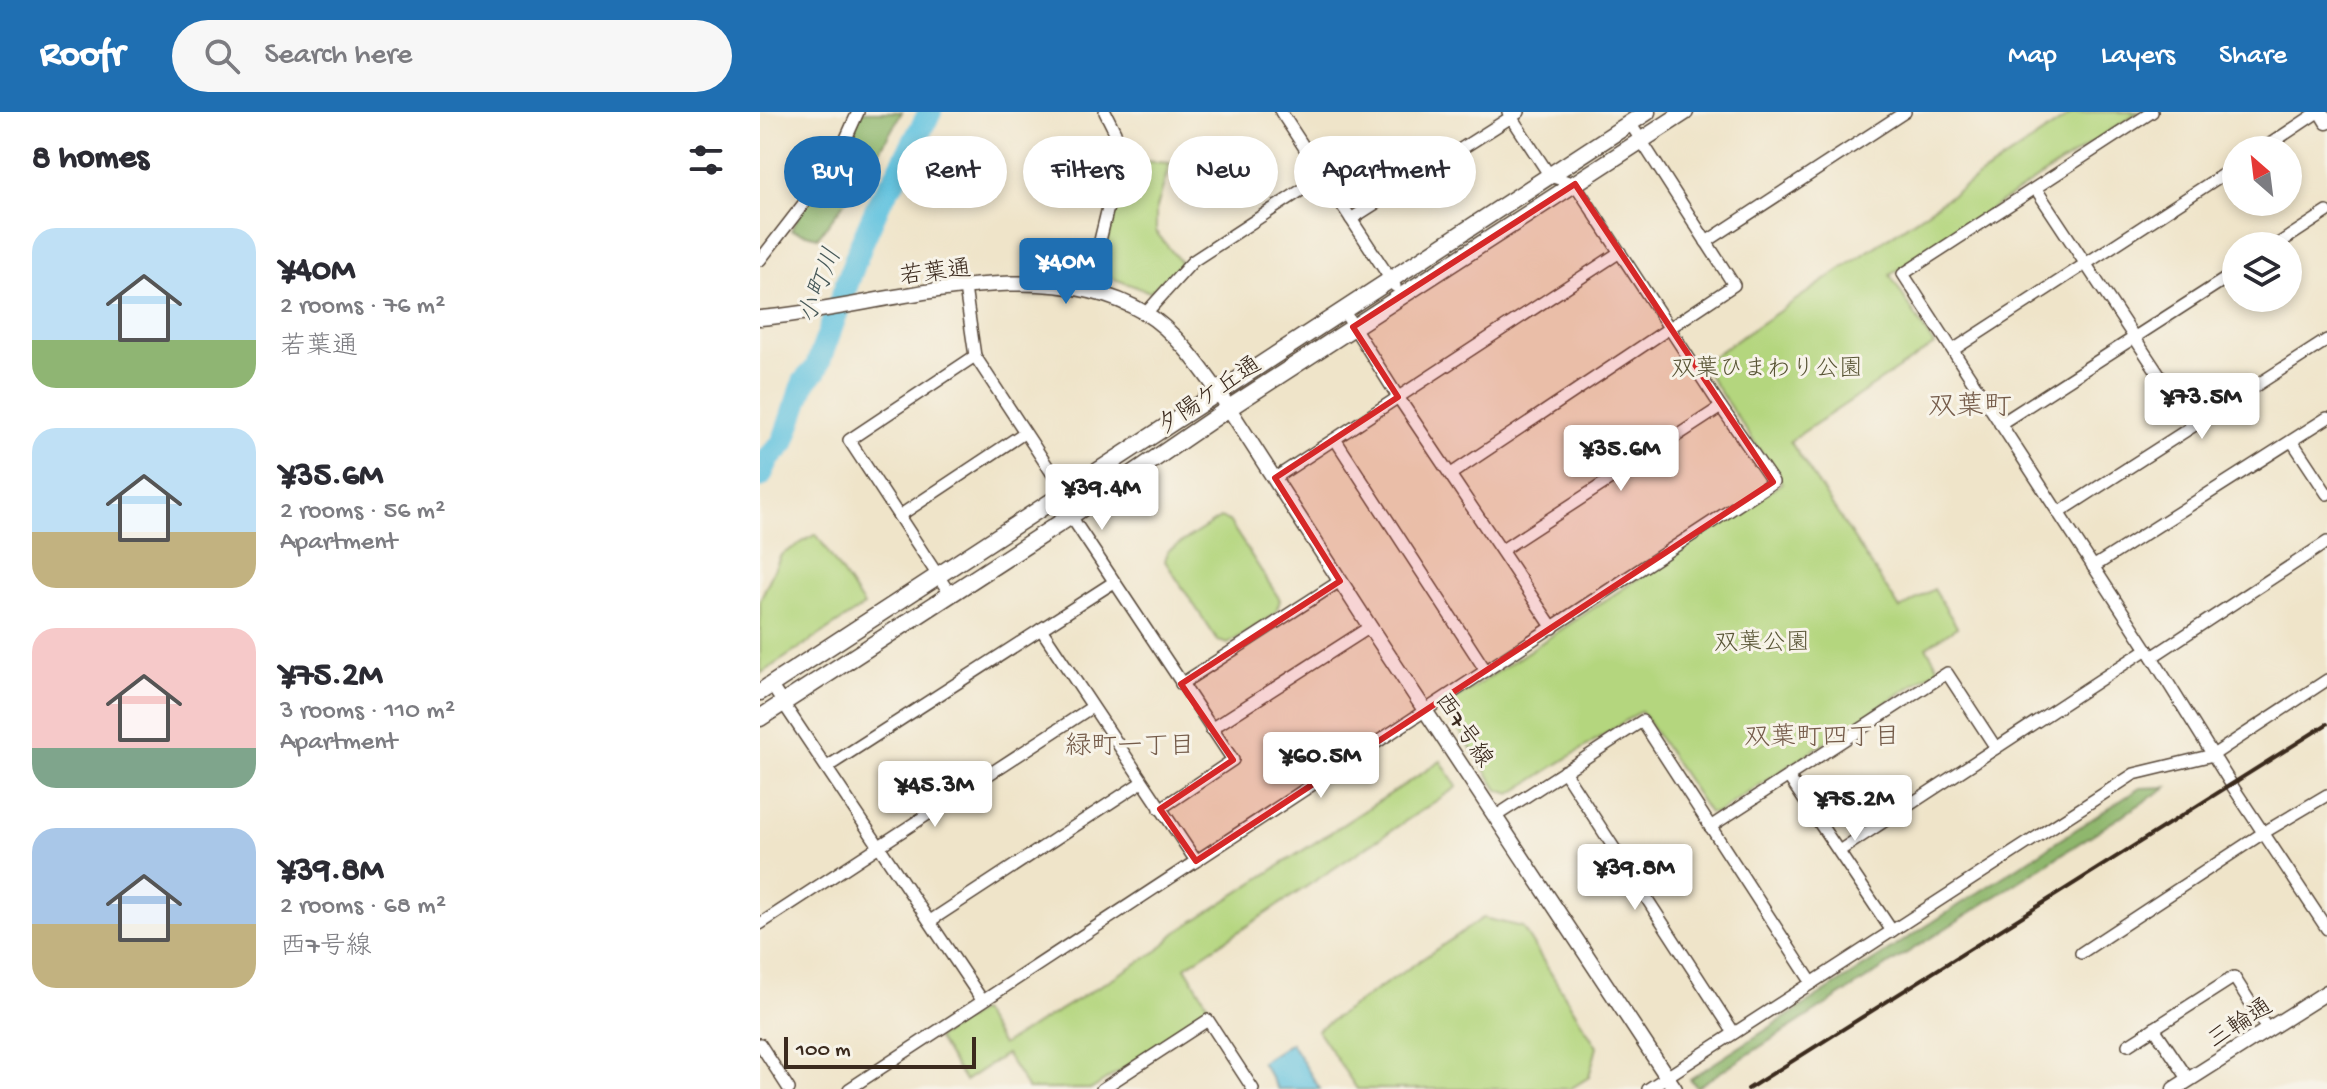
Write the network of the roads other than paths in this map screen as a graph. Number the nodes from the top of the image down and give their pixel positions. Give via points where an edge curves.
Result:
1 (858, 112) edge
2 (1105, 112) edge
3 (1281, 112) edge
4 (1647, 112) edge
5 (1685, 112) edge
6 (1905, 112) edge
7 (2152, 112) edge
8 (2320, 112) edge
9 (1513, 114) edge
10 (2327, 122) edge
11 (1630, 123) junction
12 (1297, 136) edge
13 (2283, 136) edge
14 (1642, 141) junction
15 (2222, 175) edge
16 (1550, 176) junction
17 (1575, 184) junction
18 (2036, 189) junction
19 (1294, 195) edge
20 (1344, 208) edge
21 (2327, 212) edge
22 (1351, 219) junction
23 (2296, 232) edge
24 (1706, 242) junction
25 (1620, 252) junction
26 (760, 260) edge
27 (2086, 265) junction
28 (1390, 279) junction
29 (2222, 281) edge
30 (965, 288) junction
31 (1088, 290) junction
32 (1401, 296) junction
33 (1343, 310) junction
34 (1146, 313) junction
35 (760, 318) edge
36 (1353, 327) junction
37 (1670, 329) junction
38 (2134, 339) junction
39 (2327, 340) edge
40 (1953, 350) junction
41 (975, 356) junction
42 (1219, 393) junction
43 (1398, 397) junction
44 (1721, 407) junction
45 (1229, 408) junction
46 (2327, 418) edge
47 (2000, 424) junction
48 (2193, 426) junction
49 (1024, 433) junction
50 (1335, 439) junction
51 (2292, 441) junction
52 (1451, 474) junction
53 (1275, 478) junction
54 (1065, 493) junction
55 (2327, 494) edge
56 (2058, 513) junction
57 (899, 516) junction
58 (1071, 516) junction
59 (2327, 542) edge
60 (1502, 550) junction
61 (2093, 567) junction
62 (937, 576) junction
63 (1340, 581) junction
64 (1114, 582) junction
65 (950, 594) junction
66 (1370, 627) junction
67 (1553, 628) junction
68 (1041, 629) junction
69 (2149, 653) junction
70 (1486, 671) junction
71 (2327, 680) edge
72 (1181, 684) junction
73 (766, 688) edge
74 (783, 703) junction
75 (1092, 707) junction
76 (1425, 710) junction
77 (760, 718) edge
78 (1211, 729) junction
79 (1996, 748) junction
80 (2213, 755) junction
81 (827, 767) junction
82 (1564, 771) junction
83 (1788, 776) junction
84 (1142, 782) junction
85 (2327, 795) edge
86 (1160, 809) junction
87 (1496, 816) junction
88 (1710, 827) junction
89 (2263, 833) junction
90 (879, 844) junction
91 (1839, 851) junction
92 (1196, 861) junction
93 (930, 921) junction
94 (760, 924) edge
95 (2327, 929) edge
96 (1892, 931) junction
97 (2081, 953) dead end
98 (1812, 983) junction
99 (2327, 992) edge
100 (982, 1000) junction
101 (2154, 1028) junction
102 (2267, 1029) junction
103 (1734, 1033) junction
104 (760, 1044) edge
105 (2128, 1045) dead end
106 (2189, 1080) junction
107 (1671, 1083) edge
108 (789, 1089) edge
109 (849, 1089) edge
110 (1102, 1089) edge
111 (1253, 1089) edge
112 (1648, 1089) edge
113 (2174, 1089) edge

1 - 26 street via 835,163
2 - 31 street via 1120,158
3 - 12 street
4 - 11 main road, 夕陽ケ丘通
5 - 14 main road, 夕陽ケ丘通
6 - 24 street
7 - 18 street
8 - 10 street
8 - 13 street
9 - 16 street
9 - 22 street
11 - 14 street
11 - 16 main road, 夕陽ケ丘通
14 - 17 main road, 夕陽ケ丘通
14 - 24 street
15 - 27 street
16 - 17 street
16 - 28 main road, 夕陽ケ丘通
17 - 25 street
17 - 32 main road, 夕陽ケ丘通
18 - 27 street
18 - 40 street via 1903,274
19 - 34 street via 1193,261
20 - 22 street
21 - 23 street
22 - 28 street
24 - 37 street via 1734,285
25 - 37 street
25 - 43 street
27 - 38 street
27 - 40 street
28 - 32 street
28 - 33 main road, 夕陽ケ丘通
29 - 38 street
30 - 31 street, 若葉通 via 1043,282
30 - 35 street, 若葉通
30 - 41 street
31 - 34 street, 若葉通
32 - 36 main road, 夕陽ケ丘通
33 - 36 street
33 - 42 main road, 夕陽ケ丘通
34 - 42 street, 若葉通 via 1199,364
36 - 43 street
36 - 45 main road, 夕陽ケ丘通
37 - 44 street
37 - 52 street
38 - 47 street
38 - 48 street
39 - 48 street
40 - 47 street
41 - 49 street
41 - 57 street via 849,440
42 - 45 street, 西7号線
42 - 54 main road, 夕陽ケ丘通
43 - 50 street
43 - 52 street
44 - 60 street
44 - 67 street via 1773,482
45 - 53 street, 西7号線
45 - 58 main road, 夕陽ケ丘通
46 - 51 street
47 - 56 street
48 - 56 street
49 - 54 street
49 - 57 street
50 - 53 street
50 - 70 street
51 - 55 street
51 - 61 street
52 - 60 street
53 - 63 street, 西7号線
54 - 58 street
54 - 62 main road, 夕陽ケ丘通
56 - 61 street
57 - 62 street
58 - 64 street
58 - 65 main road, 夕陽ケ丘通
59 - 69 street
60 - 67 street
61 - 69 street
62 - 65 street
62 - 73 main road, 夕陽ケ丘通
63 - 66 street, 西7号線
63 - 72 street
64 - 68 street
64 - 72 street
65 - 74 main road, 夕陽ケ丘通
66 - 76 street, 西7号線
66 - 78 street
67 - 70 street
68 - 75 street
68 - 81 street
69 - 79 street
69 - 80 street
70 - 76 street
71 - 80 street
72 - 78 street
73 - 74 street
74 - 77 main road, 夕陽ケ丘通
74 - 81 street
75 - 84 street
75 - 90 street
76 - 87 street, 西7号線
76 - 92 street
78 - 86 street via 1233,760
79 - 83 street via 1947,673
79 - 91 street
80 - 89 street
80 - 96 street via 2134,774
81 - 90 street
82 - 87 street
82 - 88 street via 1642,721
82 - 103 street
83 - 88 street
83 - 91 street
84 - 86 street
84 - 93 street
85 - 89 street
86 - 92 street
87 - 107 street, 西7号線
88 - 98 street
89 - 95 street
89 - 97 street
90 - 93 street
90 - 94 street
91 - 96 street
92 - 100 street
93 - 100 street
96 - 98 street
98 - 103 street
99 - 102 street, 三輪通
100 - 109 street
101 - 102 street via 2234,977
101 - 105 street
101 - 106 street
102 - 106 street, 三輪通
103 - 107 street
104 - 108 street
106 - 113 street, 三輪通
107 - 112 street
110 - 111 street via 1208,1020

